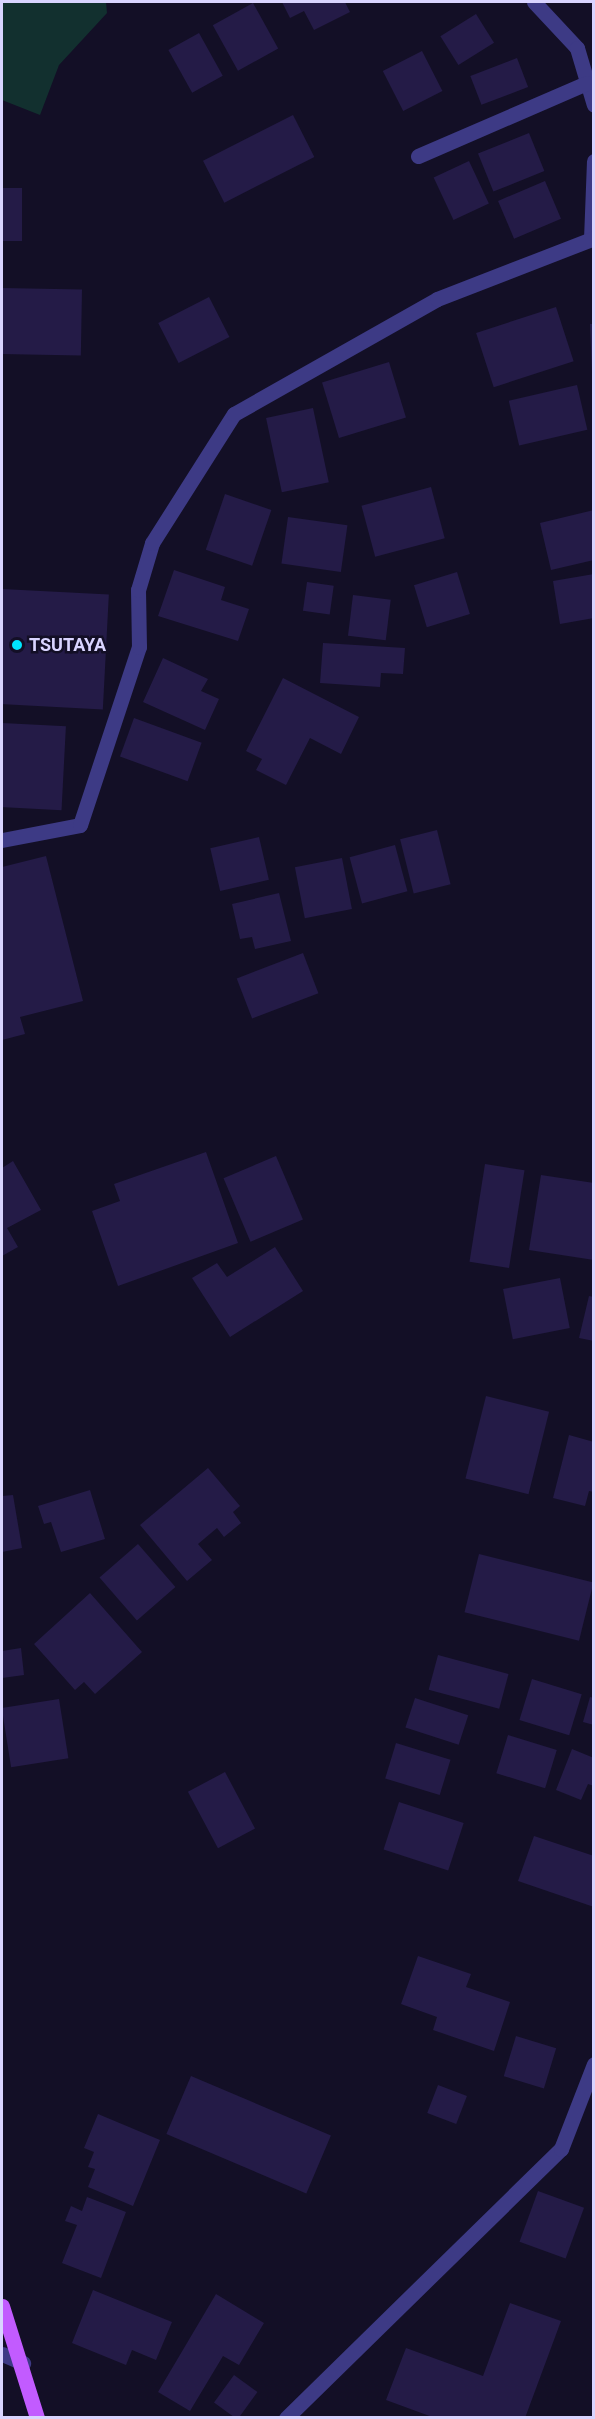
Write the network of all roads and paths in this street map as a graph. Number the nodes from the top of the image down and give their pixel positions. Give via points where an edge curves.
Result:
1 (534, 2) edge
2 (587, 83) junction
3 (594, 105) edge
4 (418, 156) dead end
5 (594, 161) edge
6 (592, 239) edge
7 (2, 840) edge
8 (594, 2064) edge
9 (2, 2306) edge
10 (2, 2354) edge
11 (23, 2363) junction
12 (37, 2418) edge
13 (286, 2418) edge

1 - 2 street via 577,48
2 - 3 street
2 - 4 street
5 - 6 street
6 - 7 street via 437,299 234,414 152,543 138,590 139,647 80,825
8 - 13 street via 561,2149
9 - 11 main road
10 - 11 street
11 - 12 main road

